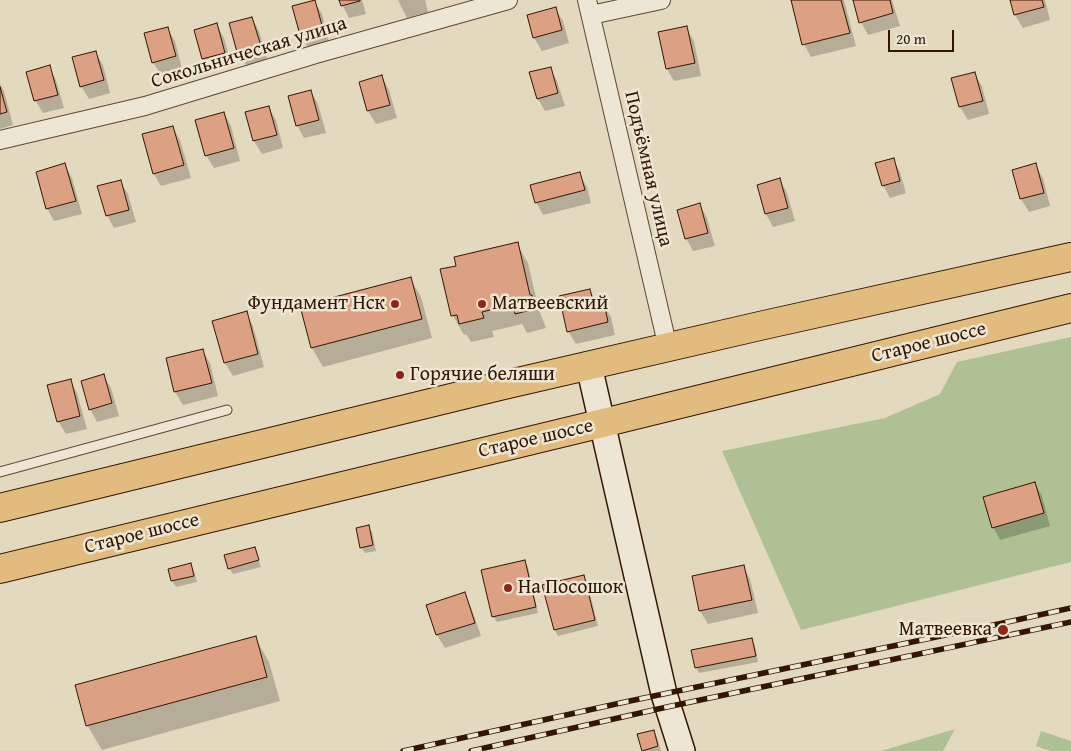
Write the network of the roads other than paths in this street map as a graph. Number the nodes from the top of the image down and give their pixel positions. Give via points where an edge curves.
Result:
1 (508, 0) edge
2 (661, 0) edge
3 (589, 8) edge
4 (0, 140) edge
5 (1071, 257) edge
6 (1071, 308) edge
7 (668, 348) junction
8 (589, 366) junction
9 (227, 410) dead end
10 (603, 423) junction
11 (0, 472) edge
12 (0, 508) edge
13 (0, 569) edge
14 (682, 751) edge

1 - 4 street, Сокольническая улица via 145,106
2 - 3 street
3 - 7 street, Подъёмная улица
5 - 7 highway
6 - 10 highway, Старое шоссе
7 - 8 highway
8 - 10 street
8 - 12 highway
9 - 11 lane
10 - 13 highway, Старое шоссе
10 - 14 street via 664,694

